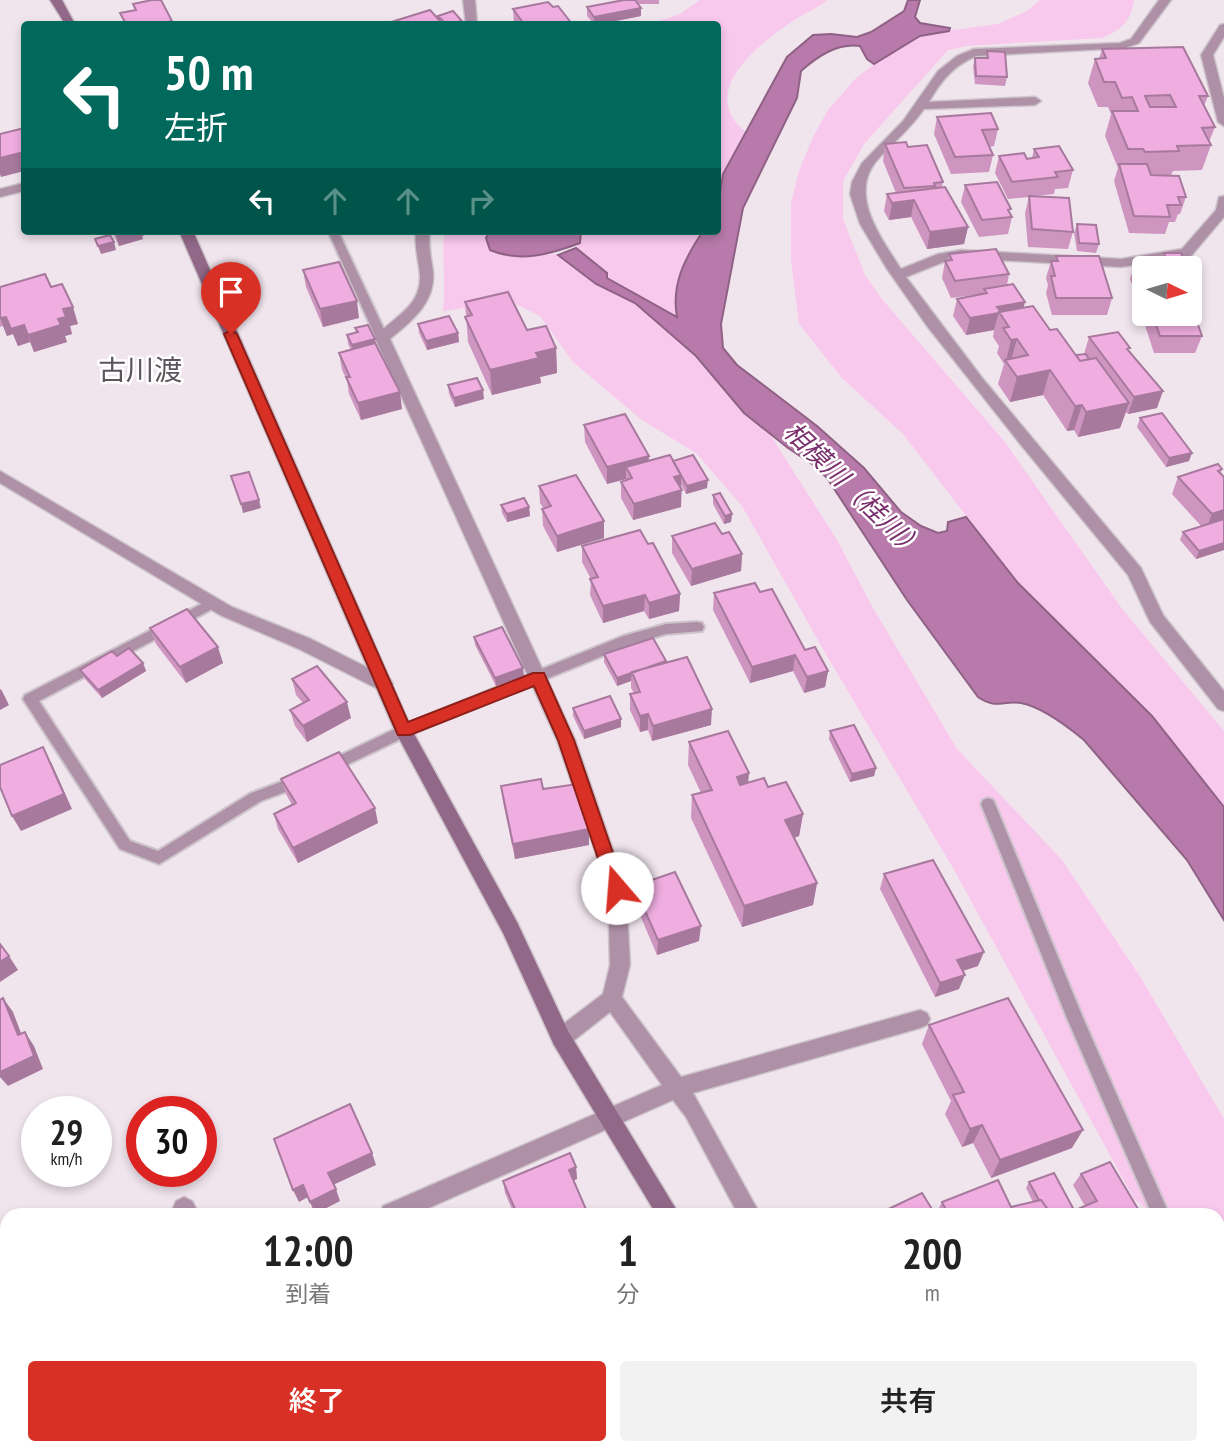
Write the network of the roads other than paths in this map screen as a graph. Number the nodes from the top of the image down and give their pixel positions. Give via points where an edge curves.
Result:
1 (56, 0) edge
2 (469, 0) edge
3 (1165, 0) edge
4 (69, 21) edge
5 (472, 21) edge
6 (1224, 27) edge
7 (1035, 101) dead end
8 (919, 106) junction
9 (1224, 122) edge
10 (21, 188) edge
11 (0, 193) edge
12 (1224, 200) edge
13 (188, 235) edge
14 (334, 235) edge
15 (422, 235) edge
16 (898, 275) junction
17 (382, 338) junction
18 (0, 476) edge
19 (213, 603) junction
20 (697, 628) dead end
21 (538, 678) junction
22 (384, 684) junction
23 (1224, 704) edge
24 (404, 731) junction
25 (988, 804) dead end
26 (612, 999) junction
27 (920, 1019) dead end
28 (561, 1038) junction
29 (678, 1088) junction
30 (608, 1117) junction
31 (404, 1208) edge
32 (664, 1208) edge
33 (746, 1208) edge
34 (1158, 1208) edge

1 - 4 street
2 - 5 street
3 - 8 street via 1135,41 1121,46 958,57
6 - 9 street via 1207,55
7 - 8 street
8 - 16 street via 907,125 870,157 858,179 861,215
10 - 11 street
12 - 16 street via 1222,211 1186,253 1121,263 961,254
13 - 22 street
14 - 17 lane
15 - 17 street via 428,280 419,306
16 - 23 street via 935,328 1135,572 1156,618
17 - 21 street
18 - 19 street
19 - 22 street
19 - 24 lane via 30,698 125,845 159,858 256,797 294,784
20 - 21 lane via 666,629 628,640
21 - 24 lane
21 - 26 street via 566,740 617,888 621,965
22 - 24 street
24 - 28 street via 510,928
25 - 34 lane
26 - 28 street
26 - 29 street
27 - 29 street
28 - 30 street
29 - 30 street
29 - 33 street
30 - 31 street
30 - 32 street

